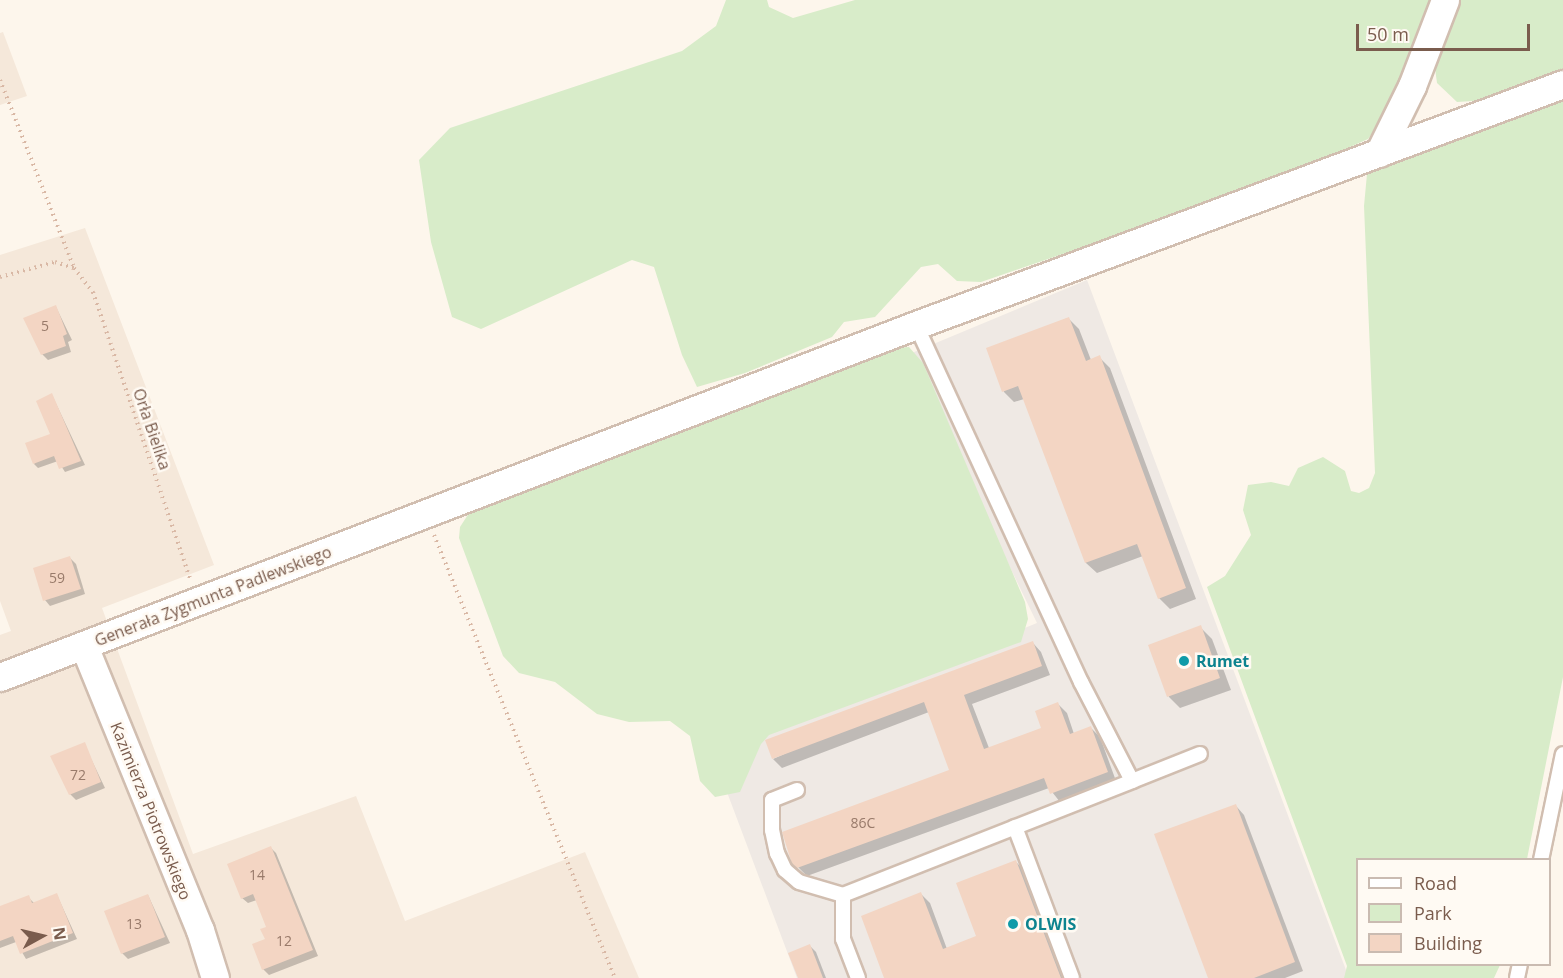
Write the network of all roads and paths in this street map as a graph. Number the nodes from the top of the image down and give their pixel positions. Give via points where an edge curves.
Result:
1 (1445, 0) edge
2 (0, 80) edge
3 (1563, 84) edge
4 (1379, 153) junction
5 (74, 268) junction
6 (0, 277) edge
7 (916, 325) junction
8 (426, 515) junction
9 (198, 602) junction
10 (84, 646) junction
11 (0, 677) edge
12 (1200, 754) dead end
13 (1563, 754) edge
14 (1132, 781) junction
15 (797, 790) dead end
16 (1015, 827) junction
17 (1541, 858) edge
18 (843, 895) junction
19 (215, 978) edge
20 (615, 978) edge
21 (858, 978) edge
22 (1072, 978) edge

1 - 4 street via 1412,86
2 - 5 path, Orła Bielika
3 - 4 street, Generała Zygmunta Padlewskiego
4 - 7 street, Generała Zygmunta Padlewskiego
5 - 6 path via 55,262
5 - 9 path, Orła Bielika via 93,292
7 - 8 street, Generała Zygmunta Padlewskiego
7 - 14 lane via 1081,682
8 - 9 street, Generała Zygmunta Padlewskiego
8 - 20 path
9 - 10 street, Generała Zygmunta Padlewskiego
10 - 11 street, Generała Zygmunta Padlewskiego
10 - 19 street, Kazimierza Piotrowskiego via 200,930
12 - 14 lane
13 - 17 lane
14 - 16 lane
15 - 18 lane via 772,800 777,853 785,870 799,882
16 - 18 lane
16 - 22 lane
18 - 21 lane via 843,939

